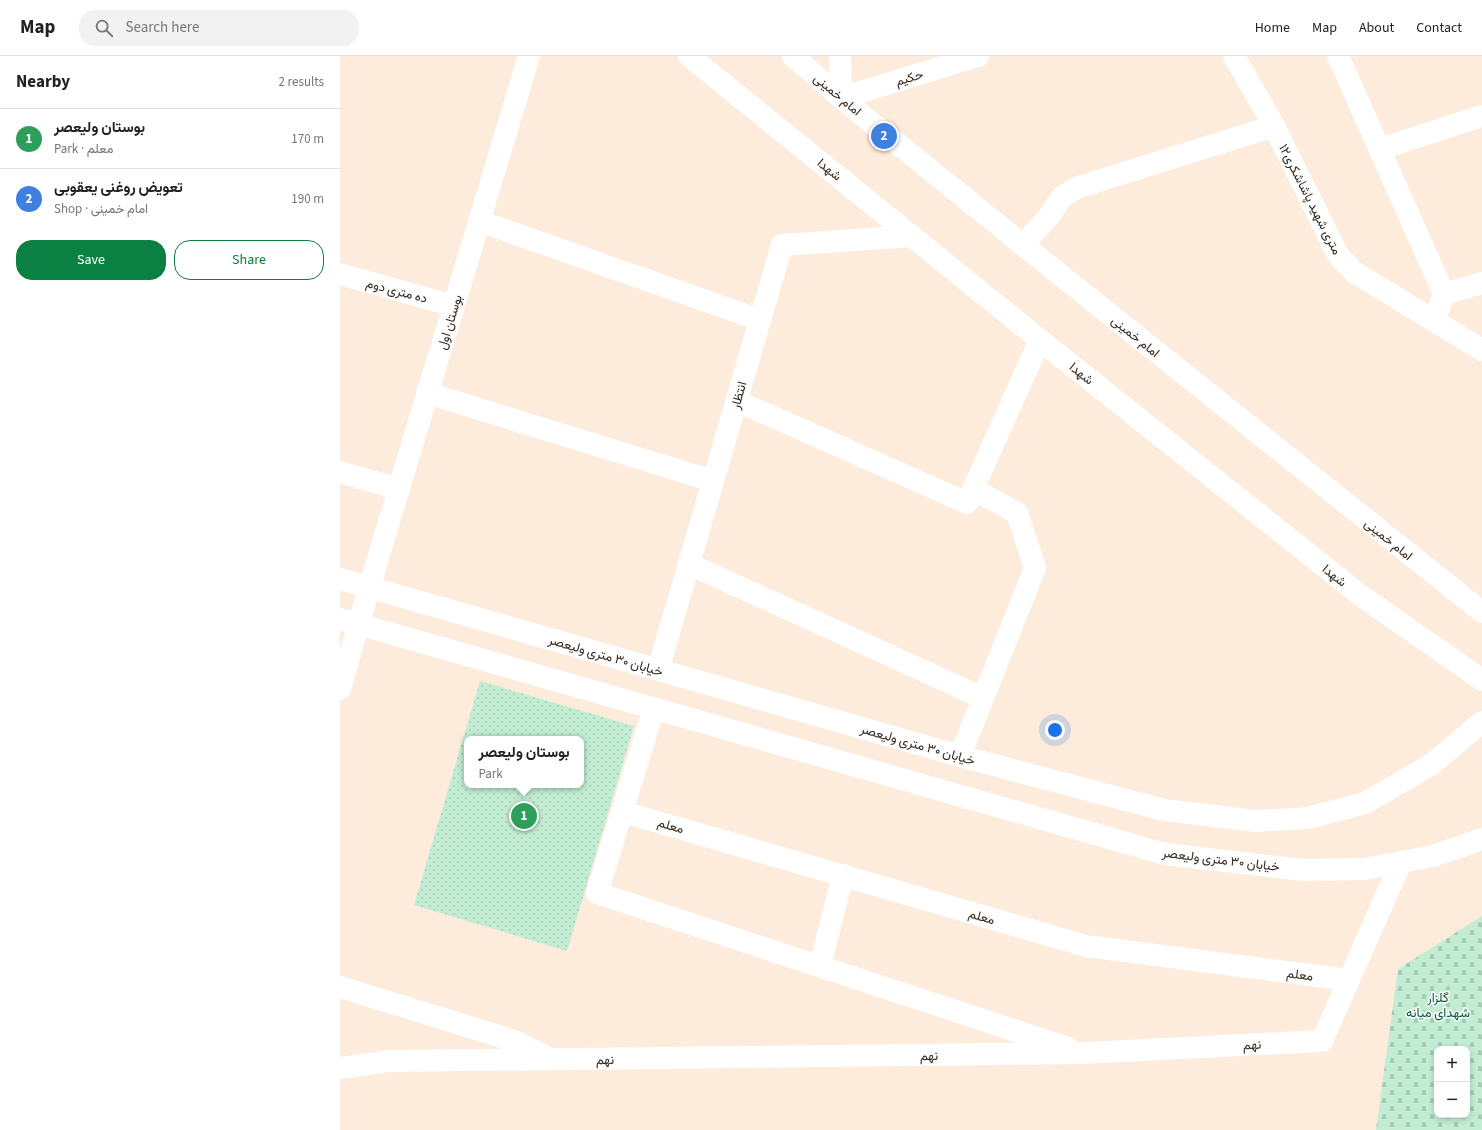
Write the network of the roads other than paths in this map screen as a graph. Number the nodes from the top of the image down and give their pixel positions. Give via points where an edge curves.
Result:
1 (529, 56) edge
2 (689, 56) edge
3 (793, 56) edge
4 (840, 56) edge
5 (978, 56) edge
6 (1234, 56) edge
7 (1338, 56) edge
8 (841, 98) junction
9 (1482, 116) edge
10 (1274, 126) junction
11 (1380, 149) junction
12 (479, 221) junction
13 (912, 236) junction
14 (1023, 245) junction
15 (340, 274) edge
16 (1482, 283) edge
17 (1444, 294) junction
18 (454, 306) junction
19 (760, 320) junction
20 (1434, 321) junction
21 (1040, 340) junction
22 (1482, 350) edge
23 (427, 394) junction
24 (736, 401) junction
25 (340, 472) edge
26 (713, 481) junction
27 (399, 489) junction
28 (973, 489) junction
29 (689, 564) junction
30 (340, 579) edge
31 (369, 588) junction
32 (1482, 612) edge
33 (349, 622) edge
34 (658, 670) junction
35 (1482, 680) edge
36 (340, 689) edge
37 (983, 698) junction
38 (654, 708) junction
39 (1482, 722) edge
40 (960, 756) junction
41 (623, 812) junction
42 (1482, 839) edge
43 (1401, 862) junction
44 (843, 875) junction
45 (820, 966) junction
46 (1349, 980) junction
47 (340, 987) edge
48 (1084, 1053) junction
49 (552, 1060) junction
50 (340, 1068) edge

1 - 12 street, بوستان اول
2 - 13 street, شهدا
3 - 8 street, امام خمینی
4 - 8 street
5 - 8 street, حکیم
6 - 10 street, ۱۲متری شهید پاشاشکری
7 - 11 street
8 - 14 street, امام خمینی
9 - 11 street
10 - 14 street via 1079,187 1062,197 1050,215
10 - 20 street, ۱۲متری شهید پاشاشکری via 1338,255 1354,272
11 - 17 street
12 - 18 street, بوستان اول
12 - 19 street
13 - 19 street, انتظار via 782,245
13 - 21 street, شهدا
14 - 32 street, امام خمینی
15 - 18 street, ده متری دوم
16 - 17 street
17 - 20 street
18 - 23 street, بوستان اول
19 - 24 street, انتظار
20 - 22 street, ۱۲متری شهید پاشاشکری
21 - 28 street
21 - 35 street, شهدا via 1360,596
23 - 26 street
23 - 27 street, بوستان اول
24 - 26 street, انتظار
24 - 28 street via 967,503
25 - 27 street
26 - 29 street, انتظار
27 - 31 street, بوستان اول
28 - 37 street via 1017,513 1035,568
29 - 34 street, انتظار
29 - 37 street
30 - 31 street, خیابان ۳۰ متری ولیعصر
31 - 33 street, بوستان اول
31 - 34 street, خیابان ۳۰ متری ولیعصر
33 - 36 street, بوستان اول
33 - 38 street, خیابان ۳۰ متری ولیعصر
34 - 40 street, خیابان ۳۰ متری ولیعصر
37 - 40 street
38 - 41 street
38 - 43 street, خیابان ۳۰ متری ولیعصر via 1165,854 1304,870 1364,869
39 - 40 street, خیابان ۳۰ متری ولیعصر via 1432,764 1364,803 1308,818 1256,820 1164,810
41 - 44 street, معلم
41 - 45 street via 597,893
42 - 43 street, خیابان ۳۰ متری ولیعصر via 1434,856
43 - 46 street, نهم
44 - 45 street
44 - 46 street, معلم via 1086,946
45 - 48 street
46 - 48 street, نهم via 1322,1041
47 - 49 street via 515,1041
48 - 49 street, نهم
49 - 50 street, نهم via 389,1061

